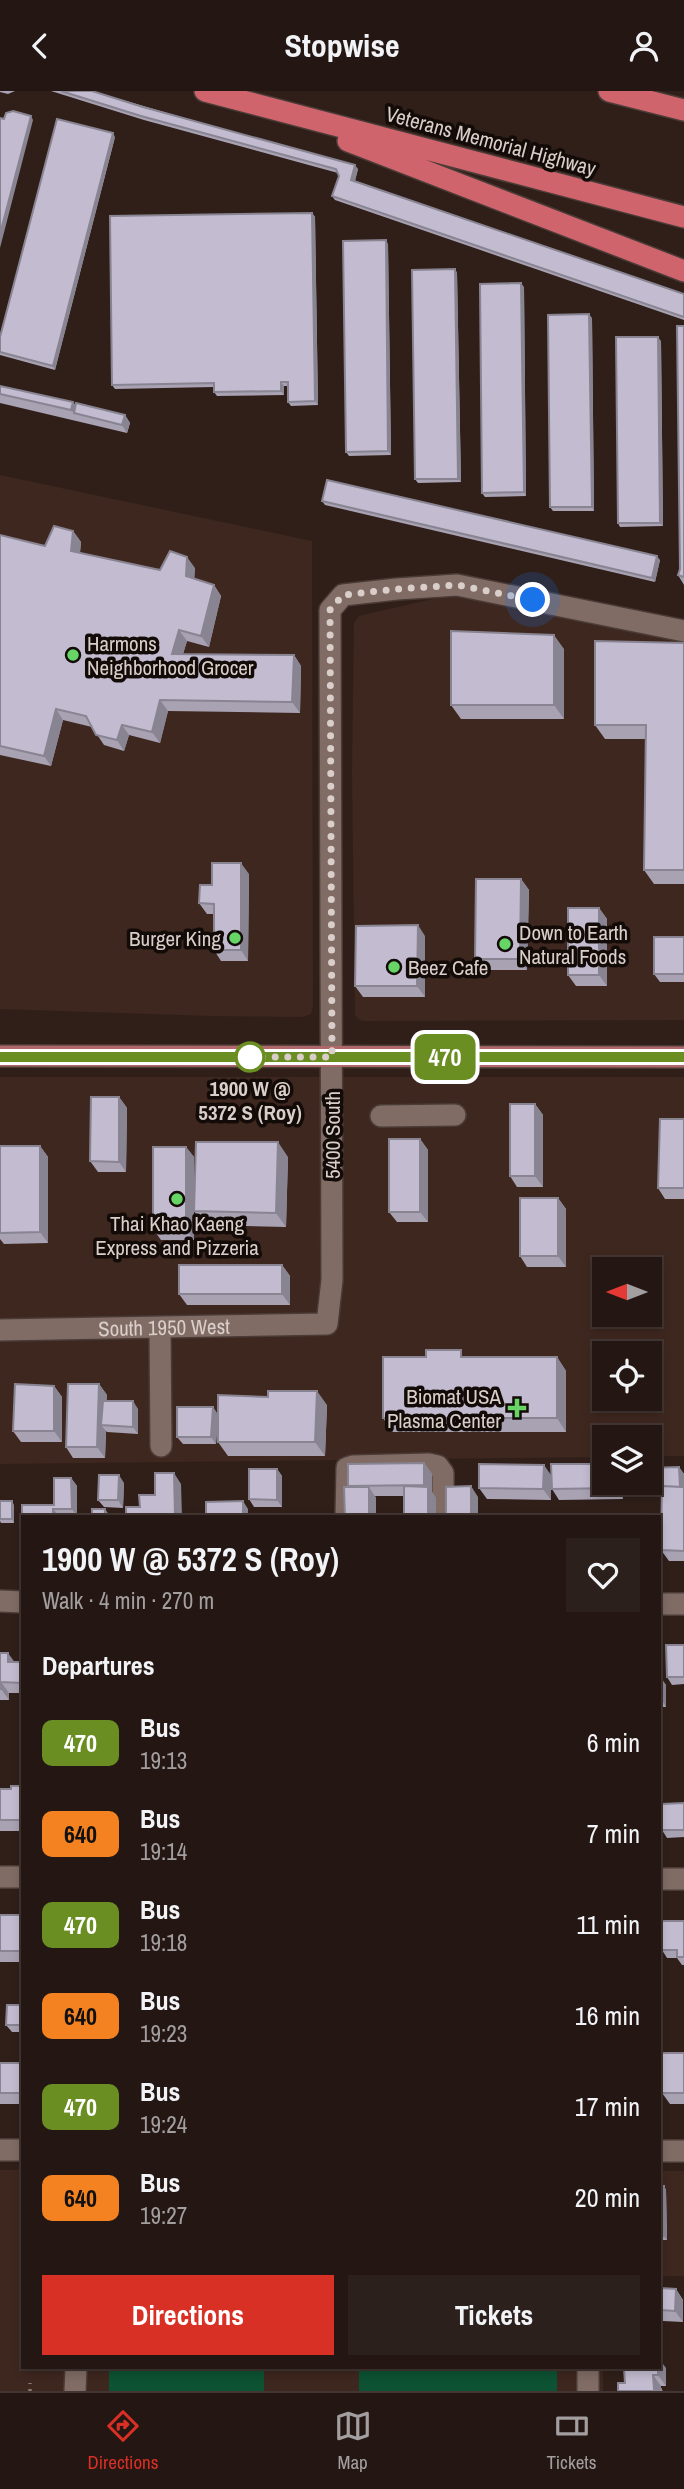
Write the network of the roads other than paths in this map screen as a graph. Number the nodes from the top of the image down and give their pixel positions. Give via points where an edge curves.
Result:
1 (205, 91) edge
2 (609, 91) edge
3 (255, 105) junction
4 (684, 110) edge
5 (684, 217) edge
6 (684, 271) edge
7 (684, 631) edge
8 (2, 1056) edge
9 (684, 1056) edge
10 (332, 1057) junction
11 (455, 1115) dead end
12 (381, 1116) dead end
13 (327, 1324) joint
14 (160, 1328) junction
15 (0, 1330) edge
16 (161, 1446) dead end
17 (346, 1515) edge
18 (443, 1515) edge
19 (0, 1601) edge
20 (21, 1602) edge
21 (661, 1604) edge
22 (684, 1604) edge
23 (0, 1877) edge
24 (21, 1877) edge
25 (661, 1879) edge
26 (684, 1879) edge
27 (0, 2150) edge
28 (21, 2150) edge
29 (661, 2151) edge
30 (684, 2151) edge
31 (76, 2369) edge
32 (588, 2369) edge
33 (75, 2391) edge
34 (588, 2391) edge

1 - 3 highway, Veterans Memorial Highway
2 - 4 highway
3 - 5 highway, Veterans Memorial Highway
3 - 6 highway
7 - 10 street, 5400 South via 457,585 343,595 330,610
8 - 10 main road
9 - 10 main road
10 - 13 street, 5400 South via 332,1280
11 - 12 street
13 - 14 street, South 1950 West
14 - 15 street, South 1950 West
14 - 16 street
17 - 18 street via 347,1468 429,1464 443,1473
19 - 20 street
21 - 22 street
23 - 24 street
25 - 26 street
27 - 28 street
29 - 30 street
31 - 33 street
32 - 34 street

